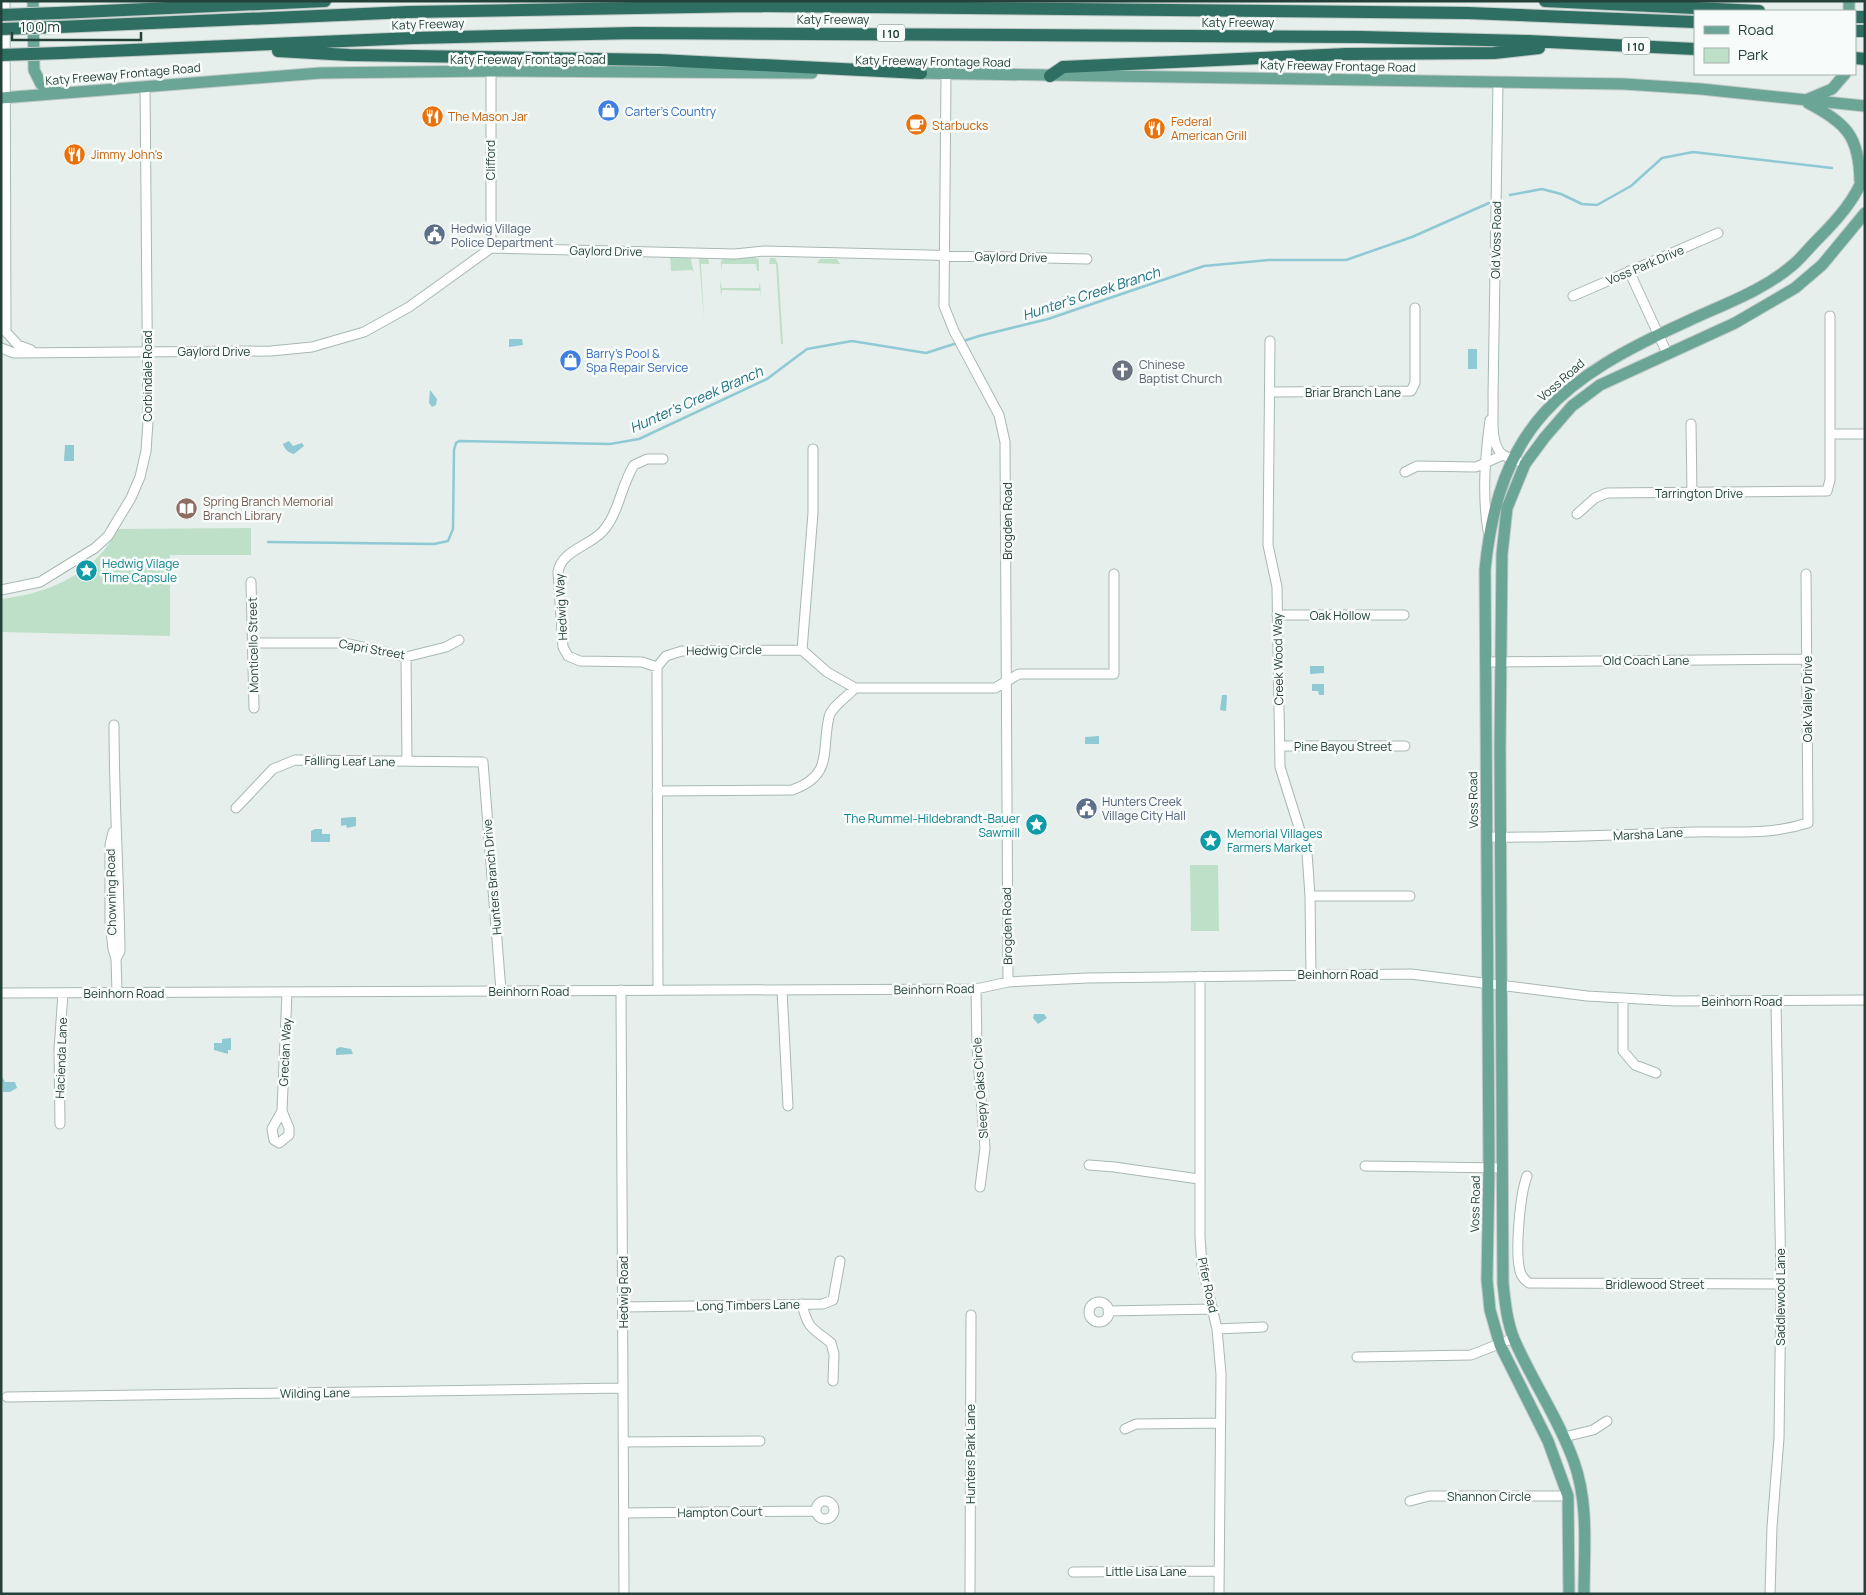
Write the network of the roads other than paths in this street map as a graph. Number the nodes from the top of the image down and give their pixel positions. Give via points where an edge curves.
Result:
1 (5, 1) edge
2 (33, 1) edge
3 (325, 1) edge
4 (1545, 1) edge
5 (1738, 10) edge
6 (1, 15) edge
7 (1694, 22) edge
8 (1, 28) edge
9 (1577, 43) junction
10 (206, 47) junction
11 (1694, 49) edge
12 (4, 56) edge
13 (491, 71) junction
14 (921, 74) junction
15 (946, 74) junction
16 (1844, 75) edge
17 (1050, 76) junction
18 (1498, 83) junction
19 (145, 86) junction
20 (61, 93) junction
21 (4, 98) edge
22 (1805, 101) junction
23 (1865, 106) edge
24 (1865, 173) edge
25 (1860, 187) junction
26 (1865, 214) edge
27 (4, 228) edge
28 (1718, 233) dead end
29 (491, 248) junction
30 (945, 256) junction
31 (1086, 259) dead end
32 (1629, 271) junction
33 (1781, 273) junction
34 (1795, 288) junction
35 (1572, 296) dead end
36 (1414, 308) dead end
37 (1830, 316) dead end
38 (3, 333) edge
39 (1658, 335) junction
40 (1270, 341) dead end
41 (1, 348) edge
42 (33, 351) junction
43 (147, 351) junction
44 (1667, 353) junction
45 (1271, 392) junction
46 (1493, 397) junction
47 (1691, 424) dead end
48 (1830, 434) junction
49 (1865, 434) edge
50 (812, 449) dead end
51 (1508, 457) junction
52 (663, 460) dead end
53 (1485, 463) junction
54 (1526, 464) junction
55 (1405, 472) dead end
56 (1692, 492) junction
57 (1578, 514) dead end
58 (1488, 533) junction
59 (1114, 574) dead end
60 (1806, 574) dead end
61 (251, 582) dead end
62 (1, 590) edge
63 (1277, 615) junction
64 (1404, 615) dead end
65 (459, 640) dead end
66 (252, 643) junction
67 (802, 650) junction
68 (406, 657) junction
69 (1806, 659) junction
70 (1501, 661) junction
71 (1486, 662) junction
72 (657, 667) junction
73 (1006, 682) junction
74 (855, 688) junction
75 (254, 708) dead end
76 (114, 725) dead end
77 (1280, 746) junction
78 (1406, 746) dead end
79 (407, 761) junction
80 (483, 762) joint
81 (657, 791) junction
82 (236, 808) dead end
83 (1808, 824) joint
84 (1487, 837) junction
85 (1500, 837) junction
86 (1310, 896) junction
87 (1410, 896) dead end
88 (1311, 974) junction
89 (1200, 976) junction
90 (1008, 982) junction
91 (1488, 983) junction
92 (1501, 984) junction
93 (976, 989) junction
94 (622, 990) junction
95 (658, 990) junction
96 (782, 990) junction
97 (502, 991) junction
98 (117, 992) junction
99 (287, 992) junction
100 (1, 993) edge
101 (63, 993) junction
102 (1623, 998) junction
103 (1865, 1000) edge
104 (1776, 1001) junction
105 (1656, 1073) dead end
106 (788, 1106) dead end
107 (282, 1111) dead end
108 (60, 1124) dead end
109 (1089, 1165) dead end
110 (1365, 1166) dead end
111 (1489, 1168) junction
112 (1503, 1168) junction
113 (1527, 1176) dead end
114 (1199, 1180) junction
115 (980, 1187) dead end
116 (840, 1261) dead end
117 (1781, 1284) junction
118 (802, 1304) junction
119 (623, 1307) junction
120 (1213, 1309) junction
121 (1108, 1311) dead end
122 (971, 1315) dead end
123 (1263, 1327) dead end
124 (1217, 1329) junction
125 (1514, 1338) junction
126 (1500, 1345) junction
127 (1357, 1356) dead end
128 (833, 1381) dead end
129 (623, 1388) junction
130 (7, 1397) dead end
131 (1607, 1421) dead end
132 (1220, 1423) junction
133 (1124, 1429) dead end
134 (1564, 1437) junction
135 (760, 1441) dead end
136 (624, 1442) junction
137 (1568, 1496) junction
138 (1410, 1501) dead end
139 (815, 1511) dead end
140 (624, 1513) junction
141 (1569, 1519) junction
142 (1584, 1519) junction
143 (1219, 1571) junction
144 (1073, 1572) dead end
145 (624, 1594) edge
146 (970, 1594) edge
147 (1220, 1594) edge
148 (1569, 1594) edge
149 (1584, 1594) edge
150 (1770, 1594) edge

1 - 21 street
2 - 20 main road via 34,70 40,84
3 - 6 highway, bridge
4 - 5 highway
7 - 8 highway, bridge via 1468,13 740,6 409,12
9 - 10 highway, Katy Freeway / I 10 via 1341,37 654,33
9 - 11 highway, Katy Freeway / I 10
9 - 17 highway via 1494,53 1346,54 1063,67
10 - 12 highway, Katy Freeway / I 10, bridge
10 - 14 highway via 349,55 660,60
13 - 14 main road, Katy Freeway Frontage Road
13 - 19 main road, Katy Freeway Frontage Road via 304,74
13 - 29 street, Clifford
14 - 15 main road, Katy Freeway Frontage Road
15 - 17 main road, Katy Freeway Frontage Road
15 - 30 street, Brogden Road
16 - 22 main road via 1832,89
17 - 18 main road, Katy Freeway Frontage Road
18 - 22 main road, Katy Freeway Frontage Road via 1624,84
18 - 46 street, Old Voss Road
19 - 20 main road, Katy Freeway Frontage Road
19 - 43 street, Corbindale Road
20 - 21 main road, Katy Freeway Frontage Road
21 - 27 street
22 - 23 main road, Katy Freeway Frontage Road
22 - 25 main road via 1830,115 1850,133 1860,156
24 - 25 main road, Voss Road
25 - 33 main road, Voss Road via 1838,218
26 - 34 main road via 1822,265
27 - 38 street
28 - 32 street, Voss Park Drive
29 - 30 street, Gaylord Drive
29 - 43 street, Gaylord Drive via 410,307 342,340 271,351
30 - 31 street, Gaylord Drive
30 - 73 street, Brogden Road via 944,306 999,415 1005,442
32 - 35 street, Voss Park Drive
32 - 39 street
33 - 34 main road
33 - 39 main road, Voss Road via 1738,299
34 - 44 main road via 1735,323
36 - 45 street, Briar Branch Lane via 1415,383 1411,391
37 - 48 street
38 - 42 street via 18,345
39 - 44 street
39 - 51 main road, Voss Road via 1608,360 1559,397
40 - 45 street, Creek Wood Way
41 - 42 street, Gaylord Drive via 14,353
42 - 43 street, Gaylord Drive
43 - 62 street, Corbindale Road via 148,422 144,462 131,498 114,526 95,548 40,582
44 - 54 main road via 1600,384 1572,406
45 - 63 street, Creek Wood Way via 1268,545 1278,587
46 - 51 street, Old Voss Road via 1496,446
46 - 53 street, Old Voss Road
47 - 56 street
48 - 49 street
48 - 56 street, Tarrington Drive via 1828,490
50 - 67 street via 813,513
51 - 53 street
51 - 54 street
51 - 58 main road, Voss Road
52 - 72 street, Hedwig Way via 646,459 634,465 604,530 566,556 558,572 563,647 568,656 580,662 642,662
53 - 55 street via 1476,467 1417,466
53 - 58 street, Old Voss Road via 1484,507
54 - 70 main road via 1507,508 1502,554
56 - 57 street, Tarrington Drive via 1607,493 1595,498
58 - 71 main road, Voss Road
59 - 73 street via 1114,674 1019,674
60 - 69 street, Oak Valley Drive
61 - 66 street, Monticello Street
63 - 64 street, Oak Hollow
63 - 77 street, Creek Wood Way
65 - 68 street, Capri Street via 446,647
66 - 68 street, Capri Street via 345,643
66 - 75 street, Monticello Street
67 - 72 street, Hedwig Circle via 682,650 666,656
67 - 74 street via 827,672
68 - 79 street
69 - 70 street, Old Coach Lane
69 - 83 street, Oak Valley Drive
70 - 71 street, Old Coach Lane
70 - 85 main road
71 - 84 main road, Voss Road
72 - 81 street
73 - 74 street via 995,688
73 - 90 street, Brogden Road
74 - 81 street via 829,715 825,760 813,781 792,790
76 - 98 street, Chowning Road via 115,825 119,859
77 - 78 street, Pine Bayou Street
77 - 86 street, Creek Wood Way via 1285,786 1307,853
79 - 80 street, Falling Leaf Lane
79 - 82 street, Falling Leaf Lane via 295,760 273,769
80 - 97 street, Hunters Branch Drive
81 - 95 street
83 - 85 street, Marsha Lane via 1767,833
84 - 85 street, Marsha Lane
84 - 91 main road, Voss Road
85 - 92 main road
86 - 87 street
86 - 88 street, Creek Wood Way
88 - 89 street, Beinhorn Road
88 - 91 street, Beinhorn Road via 1411,974
89 - 90 street, Beinhorn Road
89 - 114 street, Pifer Road
90 - 93 street, Beinhorn Road
91 - 92 street, Beinhorn Road
91 - 111 main road, Voss Road
92 - 102 street, Beinhorn Road
92 - 112 main road
93 - 96 street, Beinhorn Road
93 - 115 street, Sleepy Oaks Circle via 985,1148
94 - 95 street, Beinhorn Road
94 - 97 street, Beinhorn Road
94 - 119 street, Hedwig Road
95 - 96 street, Beinhorn Road
96 - 106 street
97 - 99 street, Beinhorn Road
98 - 99 street, Beinhorn Road
98 - 101 street, Beinhorn Road
99 - 107 street, Grecian Way
100 - 101 street, Beinhorn Road
101 - 108 street, Hacienda Lane via 59,1050
102 - 104 street, Beinhorn Road
102 - 105 street via 1623,1051 1636,1066
103 - 104 street, Beinhorn Road
104 - 117 street, Saddlewood Lane
109 - 114 street
110 - 111 street
111 - 112 street
111 - 126 main road, Voss Road via 1487,1280 1490,1310
112 - 125 main road via 1503,1283
113 - 117 street, Bridlewood Street via 1520,1204 1520,1263 1521,1275 1529,1283
114 - 120 street, Pifer Road via 1202,1264
116 - 118 street, Long Timbers Lane via 833,1300 823,1304
117 - 150 street, Saddlewood Lane via 1779,1438
118 - 119 street, Long Timbers Lane
118 - 128 street via 811,1329 831,1343
119 - 129 street, Hedwig Road
120 - 121 street
120 - 124 street, Pifer Road
122 - 146 street, Hunters Park Lane
123 - 124 street
124 - 132 street, Pifer Road via 1221,1374
125 - 126 street
125 - 134 main road
126 - 127 street via 1471,1355
126 - 137 main road, Voss Road via 1548,1441
129 - 130 street, Wilding Lane
129 - 136 street, Hedwig Road
131 - 134 street via 1593,1430
132 - 133 street via 1136,1424
132 - 143 street, Pifer Road
134 - 142 main road via 1583,1494
135 - 136 street
136 - 140 street, Hedwig Road
137 - 138 street, Shannon Circle via 1429,1496
137 - 141 main road, Voss Road
139 - 140 street, Hampton Court
140 - 145 street, Hedwig Road
141 - 142 main road
141 - 148 main road, Voss Road
142 - 149 main road
143 - 144 street, Little Lisa Lane
143 - 147 street, Pifer Road

